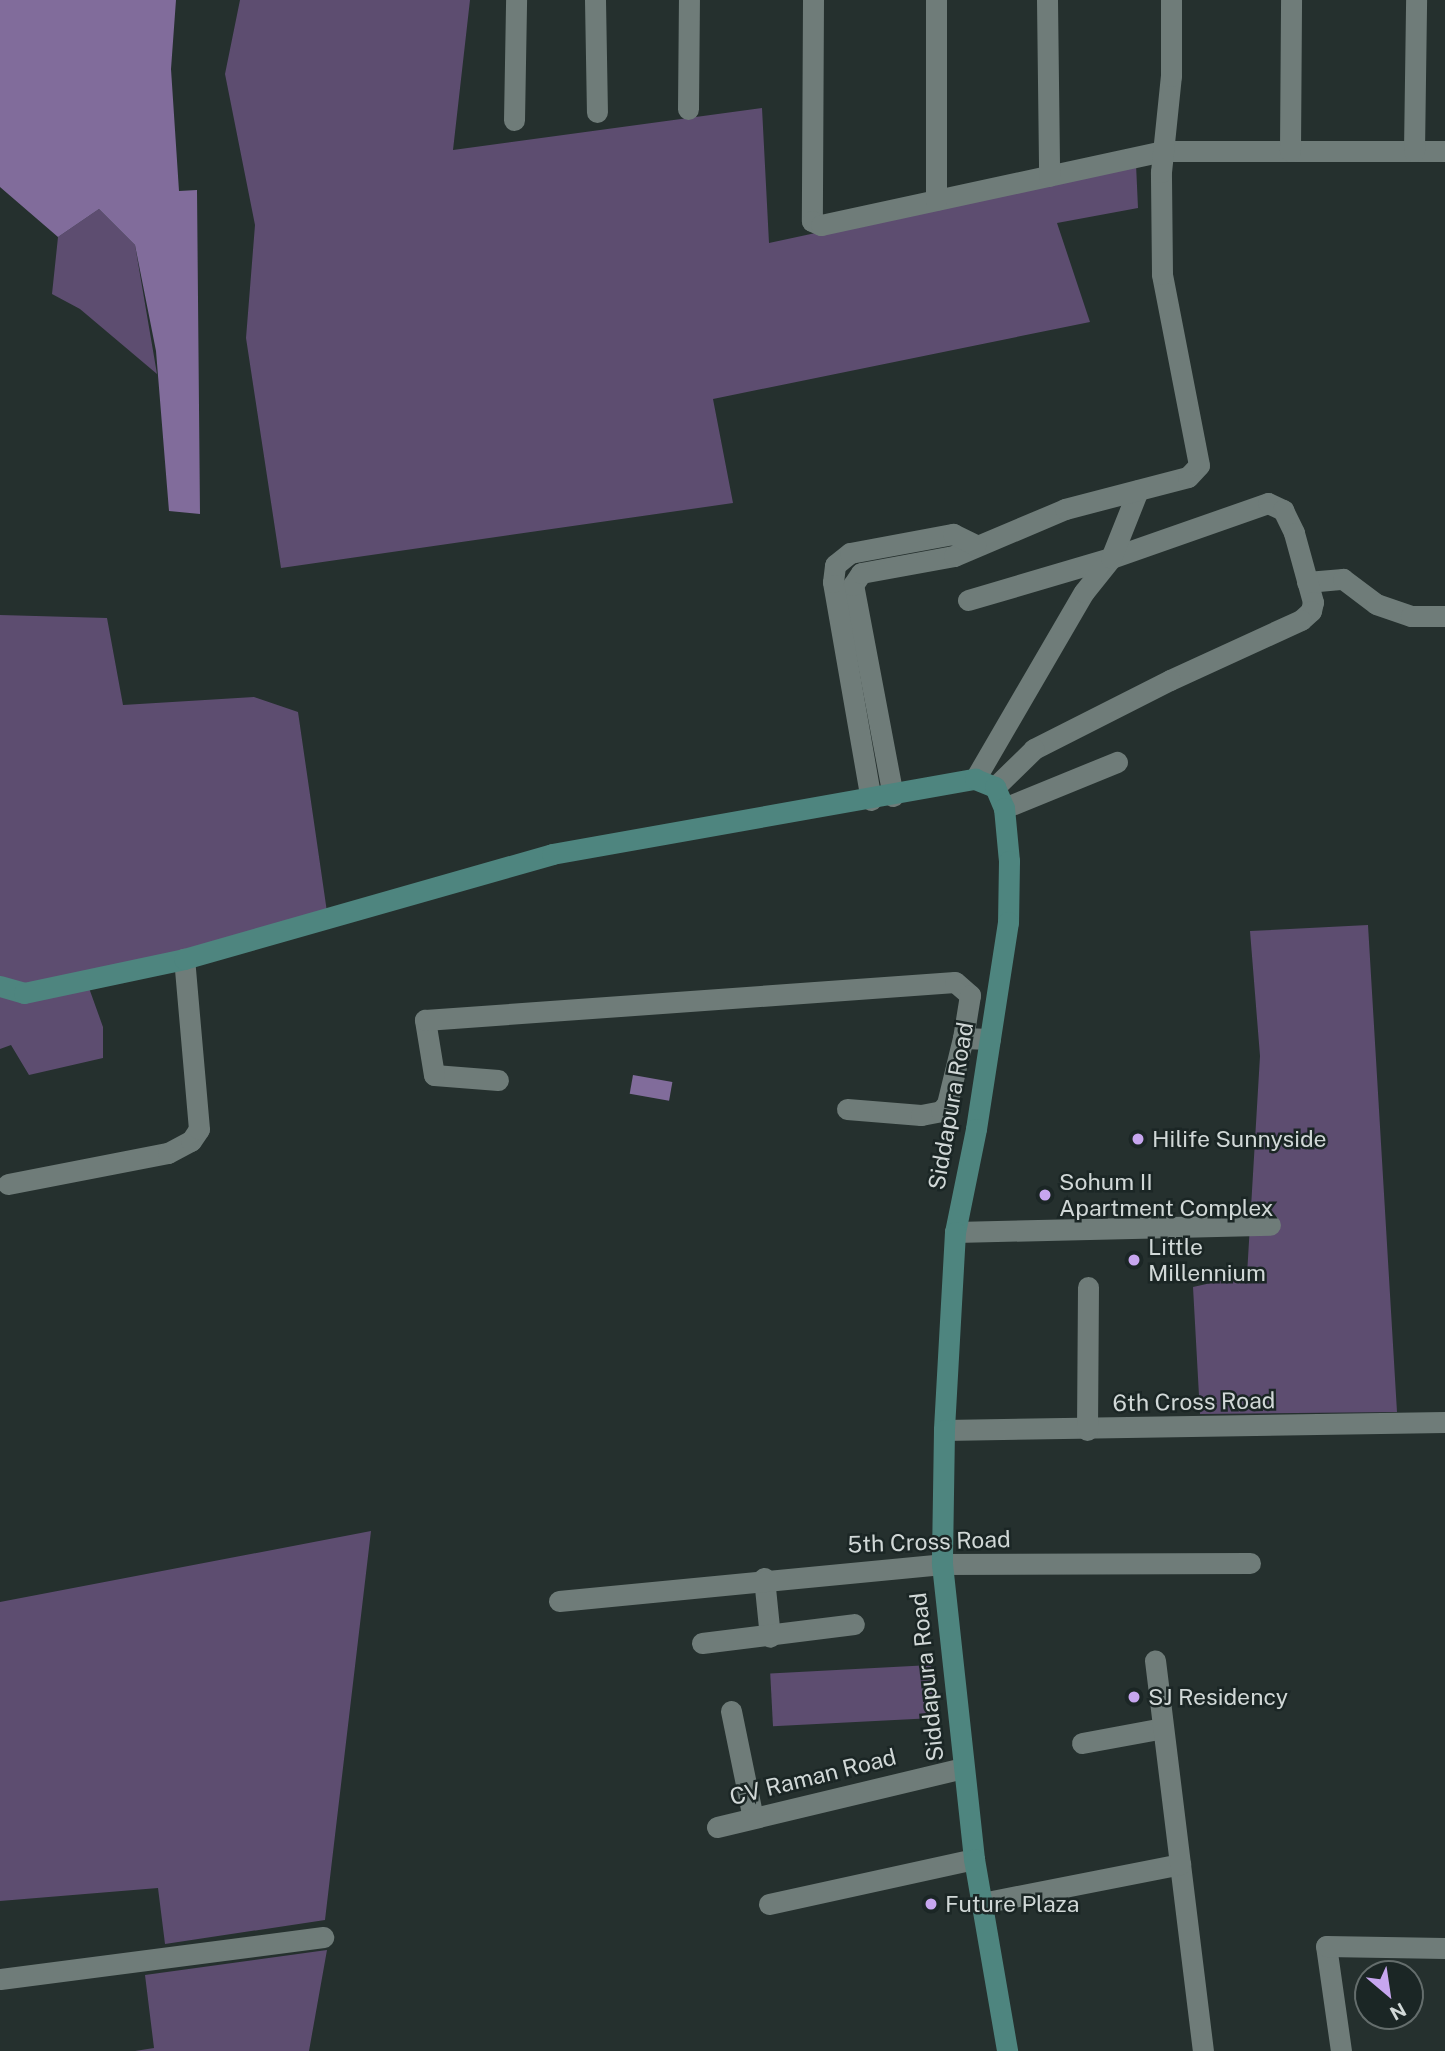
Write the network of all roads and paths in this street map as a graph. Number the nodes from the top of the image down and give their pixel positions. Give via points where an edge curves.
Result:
1 (516, 0) edge
2 (595, 0) edge
3 (689, 0) edge
4 (813, 0) edge
5 (936, 0) edge
6 (1047, 0) edge
7 (1171, 0) edge
8 (1291, 0) edge
9 (1416, 0) edge
10 (688, 109) dead end
11 (597, 112) dead end
12 (514, 120) dead end
13 (1163, 151) junction
14 (1290, 151) junction
15 (1414, 151) junction
16 (1445, 151) edge
17 (1049, 176) junction
18 (936, 200) junction
19 (1138, 490) junction
20 (976, 545) junction
21 (1111, 558) junction
22 (1307, 582) junction
23 (968, 600) dead end
24 (1445, 616) edge
25 (1117, 762) dead end
26 (975, 779) junction
27 (995, 787) junction
28 (893, 796) junction
29 (871, 800) junction
30 (1004, 808) junction
31 (184, 960) junction
32 (0, 986) edge
33 (963, 1038) junction
34 (990, 1039) junction
35 (498, 1080) dead end
36 (847, 1109) dead end
37 (8, 1184) dead end
38 (1270, 1225) dead end
39 (955, 1232) junction
40 (1088, 1287) dead end
41 (1445, 1422) edge
42 (944, 1430) junction
43 (1087, 1430) junction
44 (1250, 1563) dead end
45 (942, 1564) junction
46 (764, 1577) junction
47 (559, 1601) dead end
48 (854, 1624) dead end
49 (770, 1637) junction
50 (702, 1643) dead end
51 (1155, 1661) dead end
52 (730, 1711) dead end
53 (1163, 1728) junction
54 (1082, 1742) dead end
55 (963, 1768) junction
56 (752, 1818) junction
57 (716, 1828) dead end
58 (974, 1860) junction
59 (1180, 1864) junction
60 (982, 1903) junction
61 (769, 1904) dead end
62 (323, 1937) dead end
63 (1445, 1948) edge
64 (0, 1979) edge
65 (1007, 2051) edge
66 (1203, 2051) edge
67 (1341, 2051) edge

1 - 12 street
2 - 11 street
3 - 10 street
4 - 18 street via 812,221 821,225
5 - 18 street
6 - 17 street
7 - 13 street via 1171,76
8 - 14 street
9 - 15 street
13 - 14 street
13 - 17 street
13 - 19 street via 1162,274 1199,465 1188,477
14 - 15 street
15 - 16 street
17 - 18 street
19 - 20 street via 1065,509
19 - 21 street
20 - 28 street via 954,556 861,573 853,585
20 - 29 street via 953,534 850,553 835,565 833,582
21 - 22 street via 1268,503 1283,510
21 - 23 street
21 - 26 street via 1084,592
22 - 24 street via 1343,579 1376,604 1411,616
22 - 27 street via 1311,611 1301,620 1034,749
25 - 30 street
26 - 27 street
26 - 28 street
27 - 30 street, Siddapura Road
28 - 29 street
29 - 31 street via 552,854
30 - 34 street, Siddapura Road via 1008,922
31 - 32 street via 24,993
31 - 37 street via 199,1129 191,1141 168,1153
33 - 34 street
33 - 35 street via 970,995 955,982 425,1020 434,1075
33 - 36 street via 942,1111 921,1115
34 - 39 street, Siddapura Road
38 - 39 street
39 - 42 street, Siddapura Road
40 - 43 street
41 - 43 street, 6th Cross Road
42 - 43 street, 6th Cross Road
42 - 45 street, Siddapura Road
44 - 45 street, 5th Cross Road
45 - 46 street, 5th Cross Road
45 - 55 street, Siddapura Road
46 - 47 street, 5th Cross Road
46 - 49 street
48 - 49 street
49 - 50 street
51 - 53 street
52 - 56 street
53 - 54 street
53 - 59 street
55 - 56 street, CV Raman Road
55 - 58 street, Siddapura Road
56 - 57 street, CV Raman Road
58 - 60 street, Siddapura Road
58 - 61 street
59 - 60 street
59 - 66 street
60 - 65 street, Siddapura Road
62 - 64 street
63 - 67 street via 1326,1946

